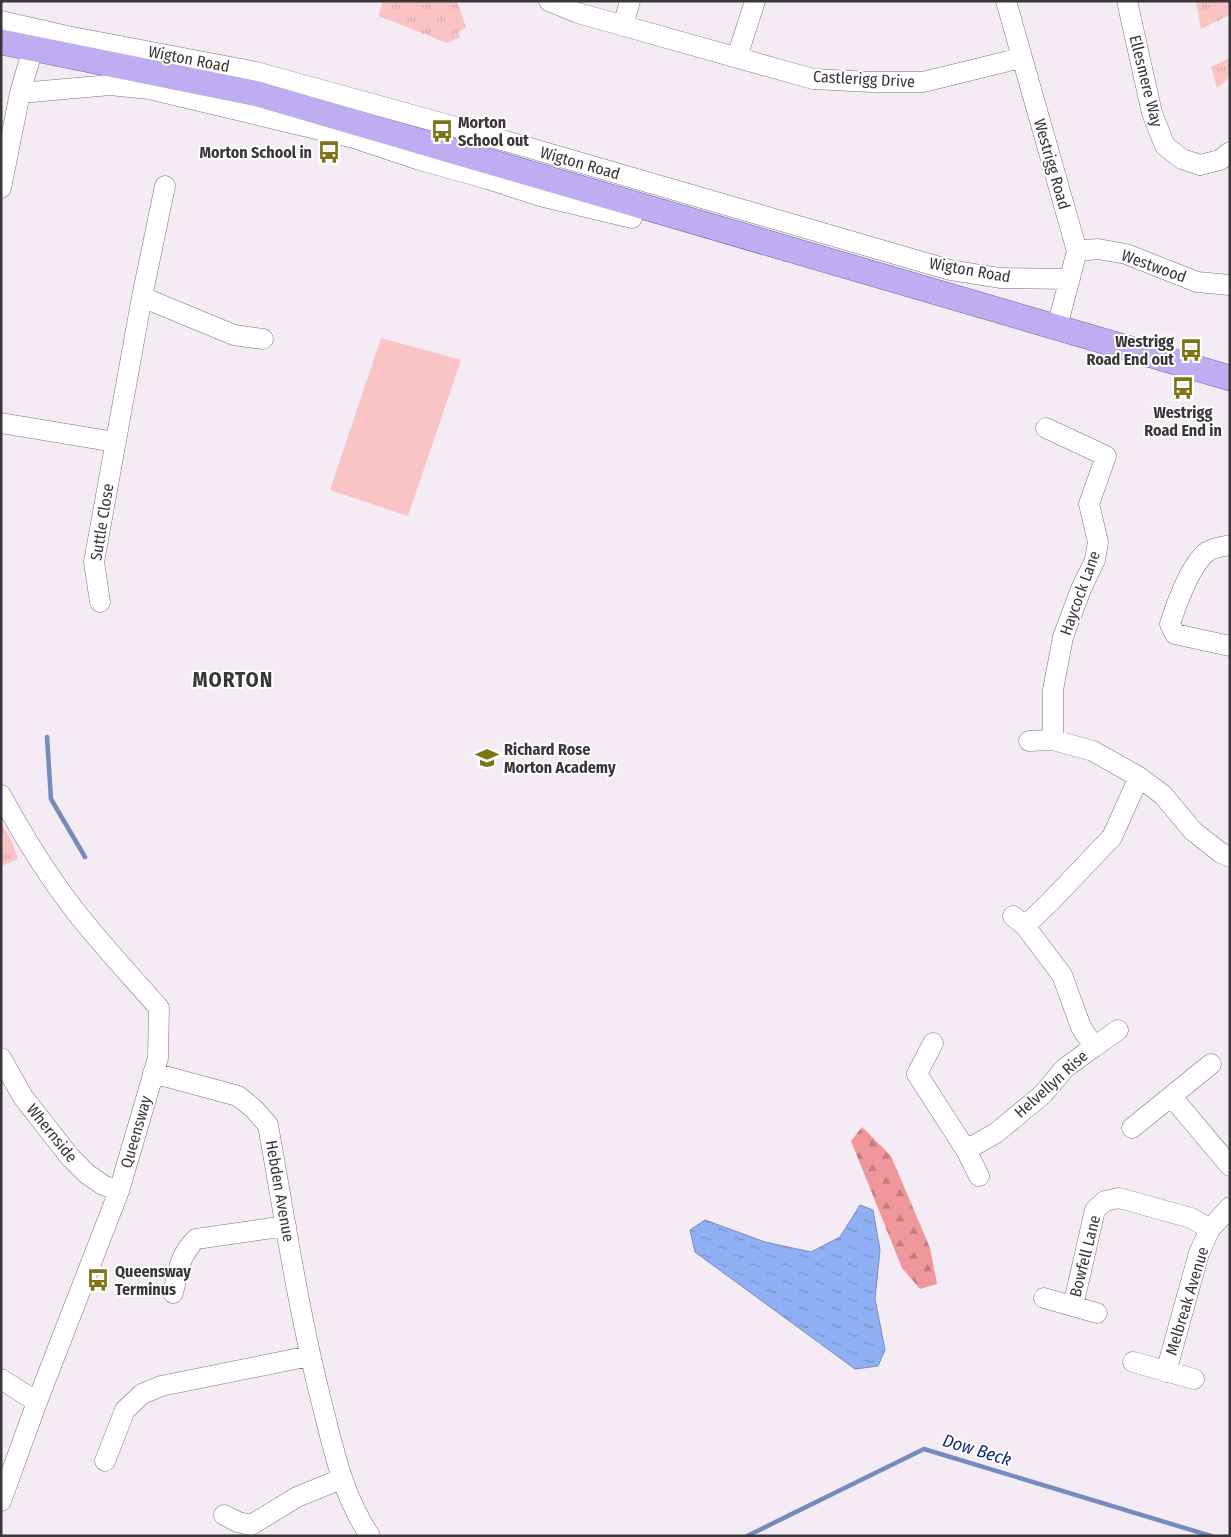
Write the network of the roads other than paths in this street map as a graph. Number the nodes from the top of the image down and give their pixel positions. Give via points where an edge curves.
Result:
1 (549, 1) edge
2 (630, 1) edge
3 (755, 1) edge
4 (1006, 1) edge
5 (1127, 1) edge
6 (1, 21) edge
7 (623, 26) junction
8 (1, 42) edge
9 (33, 48) junction
10 (737, 58) junction
11 (1021, 58) junction
12 (20, 93) junction
13 (1230, 152) edge
14 (165, 186) dead end
15 (1, 188) edge
16 (635, 204) junction
17 (1077, 251) junction
18 (1070, 279) junction
19 (1230, 286) edge
20 (142, 297) junction
21 (1058, 327) junction
22 (262, 339) dead end
23 (1230, 378) edge
24 (1, 423) edge
25 (1046, 428) dead end
26 (116, 442) junction
27 (1230, 545) edge
28 (100, 602) dead end
29 (1230, 646) edge
30 (1053, 740) junction
31 (1029, 741) dead end
32 (1138, 777) junction
33 (1, 795) edge
34 (1230, 857) edge
35 (1118, 1030) dead end
36 (934, 1043) dead end
37 (1094, 1047) junction
38 (1, 1058) edge
39 (1212, 1064) dead end
40 (153, 1073) junction
41 (1172, 1097) junction
42 (1132, 1128) dead end
43 (966, 1150) junction
44 (1230, 1166) edge
45 (979, 1176) dead end
46 (120, 1191) junction
47 (1230, 1207) edge
48 (286, 1226) junction
49 (1210, 1229) junction
50 (173, 1293) dead end
51 (1044, 1298) dead end
52 (1073, 1306) junction
53 (1097, 1312) dead end
54 (310, 1356) junction
55 (1133, 1362) dead end
56 (1166, 1372) junction
57 (1, 1379) edge
58 (1194, 1379) dead end
59 (37, 1402) junction
60 (105, 1462) dead end
61 (341, 1479) junction
62 (1, 1501) edge
63 (224, 1515) dead end
64 (370, 1536) edge

1 - 7 street, Castlerigg Drive
2 - 7 street
3 - 10 street
4 - 11 street, Westrigg Road
5 - 13 street, Ellesmere Way via 1152,113 1165,146 1182,159 1200,165 1220,160
6 - 18 street, Wigton Road via 256,72 950,270 1000,278
7 - 10 street, Castlerigg Drive
8 - 9 main road, Wigton Road
9 - 12 street
9 - 16 main road, Wigton Road via 258,94
10 - 11 street, Castlerigg Drive via 813,78 872,82 923,82
11 - 17 street, Westrigg Road
12 - 15 street
12 - 16 street via 110,85 149,89 354,138 540,196 601,211 632,218
14 - 20 street, Suttle Close
16 - 21 main road, Wigton Road
17 - 18 street
17 - 19 street, Westwood via 1098,249 1126,254 1197,282
18 - 21 street
20 - 22 street via 234,335
20 - 26 street, Suttle Close
21 - 23 main road, Wigton Road
24 - 26 street
25 - 30 street, Haycock Lane via 1106,456 1089,504 1098,542 1095,560 1063,636 1054,690
26 - 28 street, Suttle Close via 94,562
27 - 29 street via 1209,550 1198,560 1176,604 1170,624 1175,634
30 - 31 street
30 - 32 street via 1093,751
32 - 34 street via 1163,795 1194,831
32 - 37 street, Helvellyn Rise via 1112,837 1051,901 1019,921 1062,975 1081,1026
33 - 40 street, Queensway via 60,891 158,1008 158,1058
35 - 37 street
36 - 43 street via 917,1074
37 - 43 street, Helvellyn Rise via 1065,1068 1043,1094 996,1133
38 - 46 street, Whernside via 23,1097 70,1157 103,1185
39 - 41 street
40 - 46 street, Queensway
40 - 48 street, Hebden Avenue via 238,1096 268,1125
41 - 42 street
41 - 44 street
43 - 45 street
46 - 59 street, Queensway
47 - 49 street, Melbreak Avenue
48 - 50 street via 196,1240 186,1249
48 - 54 street, Hebden Avenue
49 - 52 street, Bowfell Lane via 1191,1218 1119,1198 1105,1201 1096,1210
49 - 56 street, Melbreak Avenue via 1199,1252
51 - 52 street
52 - 53 street
54 - 60 street via 161,1386 142,1394 125,1410
54 - 61 street, Hebden Avenue
55 - 56 street, Melbreak Avenue
56 - 58 street, Melbreak Avenue
57 - 59 street
59 - 62 street, Queensway
61 - 63 street via 297,1498 251,1525
61 - 64 street, Hebden Avenue

